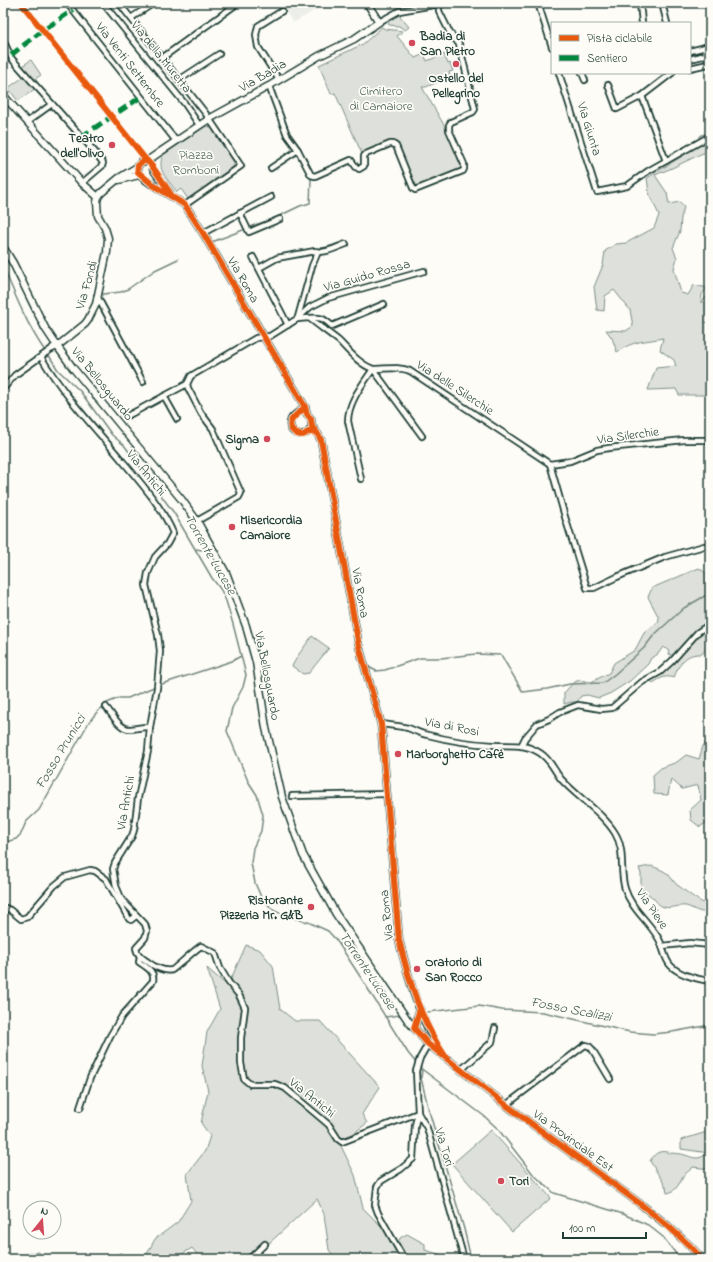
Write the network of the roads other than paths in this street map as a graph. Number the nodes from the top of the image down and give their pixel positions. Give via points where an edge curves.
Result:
1 (67, 3) edge
2 (103, 3) edge
3 (120, 3) edge
4 (154, 3) edge
5 (367, 3) edge
6 (445, 3) edge
7 (538, 3) edge
8 (640, 3) edge
9 (662, 3) edge
10 (439, 4) edge
11 (234, 6) dead end
12 (282, 11) dead end
13 (131, 18) junction
14 (379, 22) junction
15 (642, 22) edge
16 (667, 22) edge
17 (550, 34) edge
18 (3, 40) edge
19 (707, 47) edge
20 (691, 50) edge
21 (219, 54) dead end
22 (706, 55) junction
23 (162, 58) junction
24 (691, 59) edge
25 (691, 68) edge
26 (560, 74) edge
27 (582, 74) edge
28 (671, 74) edge
29 (179, 80) junction
30 (279, 80) junction
31 (585, 80) dead end
32 (608, 85) dead end
33 (269, 86) junction
34 (3, 95) edge
35 (642, 96) junction
36 (52, 104) junction
37 (209, 119) junction
38 (27, 122) junction
39 (199, 125) junction
40 (710, 136) edge
41 (176, 141) junction
42 (298, 150) junction
43 (666, 161) junction
44 (151, 165) junction
45 (137, 167) junction
46 (271, 168) dead end
47 (142, 176) junction
48 (117, 181) junction
49 (82, 183) junction
50 (172, 196) junction
51 (98, 197) junction
52 (271, 197) dead end
53 (184, 205) junction
54 (240, 214) junction
55 (280, 219) dead end
56 (203, 233) junction
57 (346, 244) dead end
58 (3, 247) edge
59 (318, 252) junction
60 (253, 257) dead end
61 (259, 268) junction
62 (424, 271) dead end
63 (97, 296) junction
64 (384, 304) dead end
65 (309, 318) junction
66 (297, 319) junction
67 (288, 325) junction
68 (264, 337) junction
69 (55, 347) junction
70 (41, 357) junction
71 (373, 369) junction
72 (143, 382) dead end
73 (187, 384) junction
74 (3, 389) edge
75 (164, 396) junction
76 (305, 407) junction
77 (300, 413) junction
78 (307, 414) junction
79 (129, 415) dead end
80 (176, 419) dead end
81 (310, 429) junction
82 (422, 436) dead end
83 (710, 440) edge
84 (550, 464) junction
85 (361, 479) dead end
86 (197, 521) junction
87 (704, 546) dead end
88 (710, 624) edge
89 (106, 707) dead end
90 (381, 724) junction
91 (150, 727) junction
92 (521, 746) junction
93 (387, 794) junction
94 (292, 796) dead end
95 (3, 907) edge
96 (136, 916) junction
97 (710, 945) edge
98 (662, 946) junction
99 (140, 956) junction
100 (710, 981) edge
101 (420, 1009) junction
102 (406, 1015) junction
103 (418, 1016) junction
104 (424, 1020) junction
105 (495, 1028) dead end
106 (416, 1030) junction
107 (429, 1031) junction
108 (428, 1044) junction
109 (445, 1056) junction
110 (462, 1069) junction
111 (610, 1078) dead end
112 (506, 1105) junction
113 (80, 1108) dead end
114 (418, 1114) junction
115 (265, 1244) dead end
116 (249, 1259) edge
117 (404, 1259) edge
118 (464, 1259) edge
119 (702, 1259) edge

1 - 41 street, Via Venti Settembre
2 - 39 street, Via della Muretta
3 - 13 street
4 - 13 street
5 - 14 street
6 - 10 street
7 - 17 street
8 - 15 street
9 - 16 street
10 - 14 street via 399,11
10 - 42 street via 439,11 459,44 475,108 473,112 449,125 464,164 463,171 415,190 393,144 366,154 364,166 359,169 351,160 311,175
11 - 23 street
12 - 30 street via 258,26 256,35 258,47
13 - 23 street
14 - 30 street, Via Badia via 354,39
18 - 36 street via 12,59
19 - 20 street
19 - 22 street
21 - 29 street
22 - 24 street
22 - 25 street via 708,64
23 - 29 street
26 - 43 street, Via Giunta via 597,192 627,186
27 - 31 street
28 - 35 street
29 - 37 street
30 - 33 street, Via Badia
32 - 35 street via 617,109
33 - 37 street, Via Badia
33 - 42 street via 287,135
34 - 38 street
35 - 43 street
36 - 38 street
36 - 49 street via 103,163
37 - 39 street, Via Badia
37 - 53 street via 241,166
38 - 49 street
39 - 41 street, Via Badia
40 - 43 street
41 - 44 street, Via Badia via 160,152
42 - 46 street
44 - 45 street, Via Badia via 141,162
44 - 47 street, Via Badia via 150,175
44 - 50 street, Via Roma
45 - 47 street
45 - 48 street, Via Badia
47 - 48 street, Via Badia
47 - 50 street, Via Roma
48 - 51 street, Via Badia
49 - 51 street
50 - 53 street, Via Roma
51 - 63 street, Via Fondi via 98,216 108,238
52 - 54 street
53 - 56 street, Via Roma
54 - 55 street via 249,232
54 - 56 street
56 - 68 street, Via Roma
57 - 59 street
58 - 69 street, Via Bellosguardo
59 - 61 street via 277,258
59 - 66 street
60 - 61 street
61 - 67 street
62 - 66 street, Via Guido Rossa via 328,298 310,307
63 - 69 street, Via Fondi via 88,320
63 - 72 street
64 - 65 street via 332,326 324,319
65 - 66 street
65 - 71 street
66 - 67 street
67 - 68 street
68 - 73 street via 256,338 190,376
68 - 76 street, Via Roma
69 - 70 street, Via Fondi
69 - 86 street, Via Bellosguardo
70 - 74 street, Via Fondi via 15,375
70 - 91 street, Via Antichi via 85,417 141,482 167,518 173,533 168,544 155,557 146,585 160,651 158,682
71 - 82 street
71 - 84 street, Via delle Silerchie via 404,368 410,371
71 - 85 street via 348,415
73 - 75 street
73 - 86 street via 199,409 213,429 241,493 239,497
75 - 79 street
75 - 80 street
76 - 77 street
76 - 78 street, Via Roma
77 - 78 street
77 - 81 street via 293,416 291,427 295,433 302,435
78 - 81 street, Via Roma via 311,419
81 - 90 street, Via Roma via 318,433 321,440 359,646
83 - 84 street, Via Silerchie via 684,440 609,448 570,461
84 - 87 street via 587,588 594,588 665,557
86 - 102 street, Via Bellosguardo via 227,575 246,626 256,662 266,728 282,797 304,855 336,914
88 - 92 street via 698,632 660,672 642,682 612,708 578,705 560,712 537,724
89 - 91 street via 126,728
90 - 92 street, Via di Rosi via 463,741
90 - 93 street, Via Roma
91 - 96 street, Via Antichi via 134,830 113,869 122,900
92 - 98 street, Via Pieve via 530,747 542,754 561,778 615,833 621,850 624,887 636,910 658,937
93 - 94 street
93 - 101 street, Via Roma via 399,940
95 - 96 street via 21,919 27,917 65,877 90,870 96,871 106,879 129,919
96 - 99 street, Via Antichi via 145,924 147,931 145,938 136,948
97 - 98 street via 690,943
98 - 100 street, Via Pieve via 668,962 678,971
99 - 113 street via 139,962 152,972 152,981 122,1016 110,1036 90,1078
99 - 114 street, Via Antichi via 150,964 169,971 174,970 201,946 215,954 220,968 245,1008 241,1044 244,1080 250,1084 275,1084 285,1088 322,1118 342,1142
101 - 103 street
101 - 104 street, Via Roma
102 - 103 street via 411,1018
102 - 106 street, Via Bellosguardo
103 - 106 street
104 - 106 street via 422,1028
104 - 107 street, Via Roma
105 - 110 street via 492,1042
106 - 108 street, Via Bellosguardo
107 - 108 street
107 - 109 street, Via Roma
108 - 109 street, Via Provinciale Est
108 - 114 street via 416,1071
109 - 110 street, Via Provinciale Est
110 - 112 street, Via Provinciale Est
111 - 112 street via 592,1049 585,1045
112 - 119 street, Via Provinciale Est via 643,1206
114 - 117 street via 415,1125 414,1159 381,1181 377,1187 375,1205
114 - 118 street, Via Tori via 428,1128
115 - 116 street

